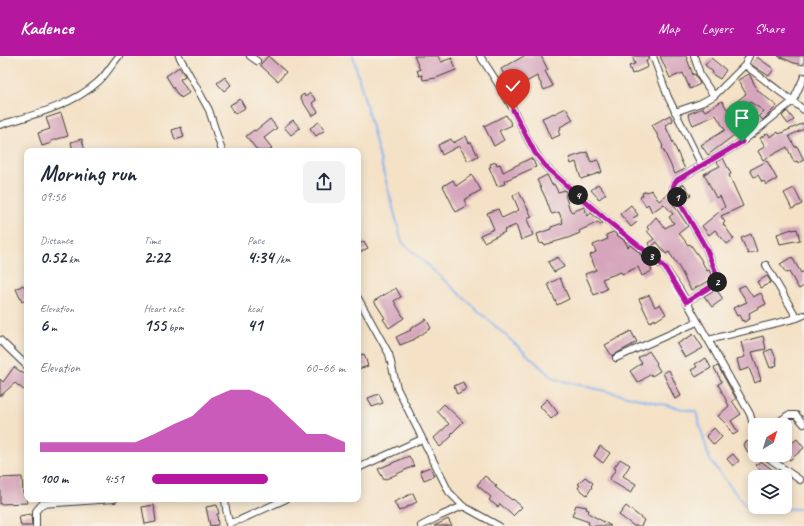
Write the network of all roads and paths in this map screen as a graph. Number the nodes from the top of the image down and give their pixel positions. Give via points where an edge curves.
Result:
1 (119, 56) edge
2 (179, 56) edge
3 (250, 56) edge
4 (480, 56) edge
5 (653, 56) edge
6 (694, 56) edge
7 (749, 56) edge
8 (257, 61) dead end
9 (745, 65) junction
10 (804, 77) edge
11 (714, 96) junction
12 (793, 101) junction
13 (804, 110) edge
14 (675, 112) junction
15 (0, 125) edge
16 (221, 148) edge
17 (702, 166) junction
18 (766, 265) dead end
19 (686, 302) junction
20 (361, 304) edge
21 (804, 315) edge
22 (797, 318) junction
23 (697, 322) junction
24 (0, 340) edge
25 (708, 340) junction
26 (616, 358) dead end
27 (24, 363) edge
28 (751, 418) edge
29 (784, 418) edge
30 (804, 424) edge
31 (422, 439) junction
32 (774, 462) edge
33 (361, 467) edge
34 (800, 480) dead end
35 (71, 502) edge
36 (225, 502) edge
37 (279, 502) edge
38 (463, 506) junction
39 (229, 524) edge
40 (36, 526) edge
41 (421, 526) edge
42 (499, 526) edge

1 - 15 street via 87,90 46,111
2 - 16 street via 209,110
3 - 8 street
4 - 19 street via 541,162 604,218 658,261
5 - 14 street
6 - 11 street via 701,77
7 - 9 street
9 - 11 street
9 - 12 street
10 - 12 street
11 - 14 street
12 - 13 street
12 - 17 street via 742,142
14 - 17 street
17 - 19 street via 677,180 673,189 706,248 718,278 715,284
18 - 22 street
19 - 23 street
20 - 31 street via 388,354 397,388
21 - 22 street
22 - 25 street
23 - 25 street
23 - 26 street
24 - 27 street
25 - 28 street
29 - 30 street via 796,415
31 - 33 street
31 - 38 street via 449,492
32 - 34 street
35 - 40 street via 42,504 36,511
36 - 39 street
37 - 39 street
38 - 41 street
38 - 42 street

